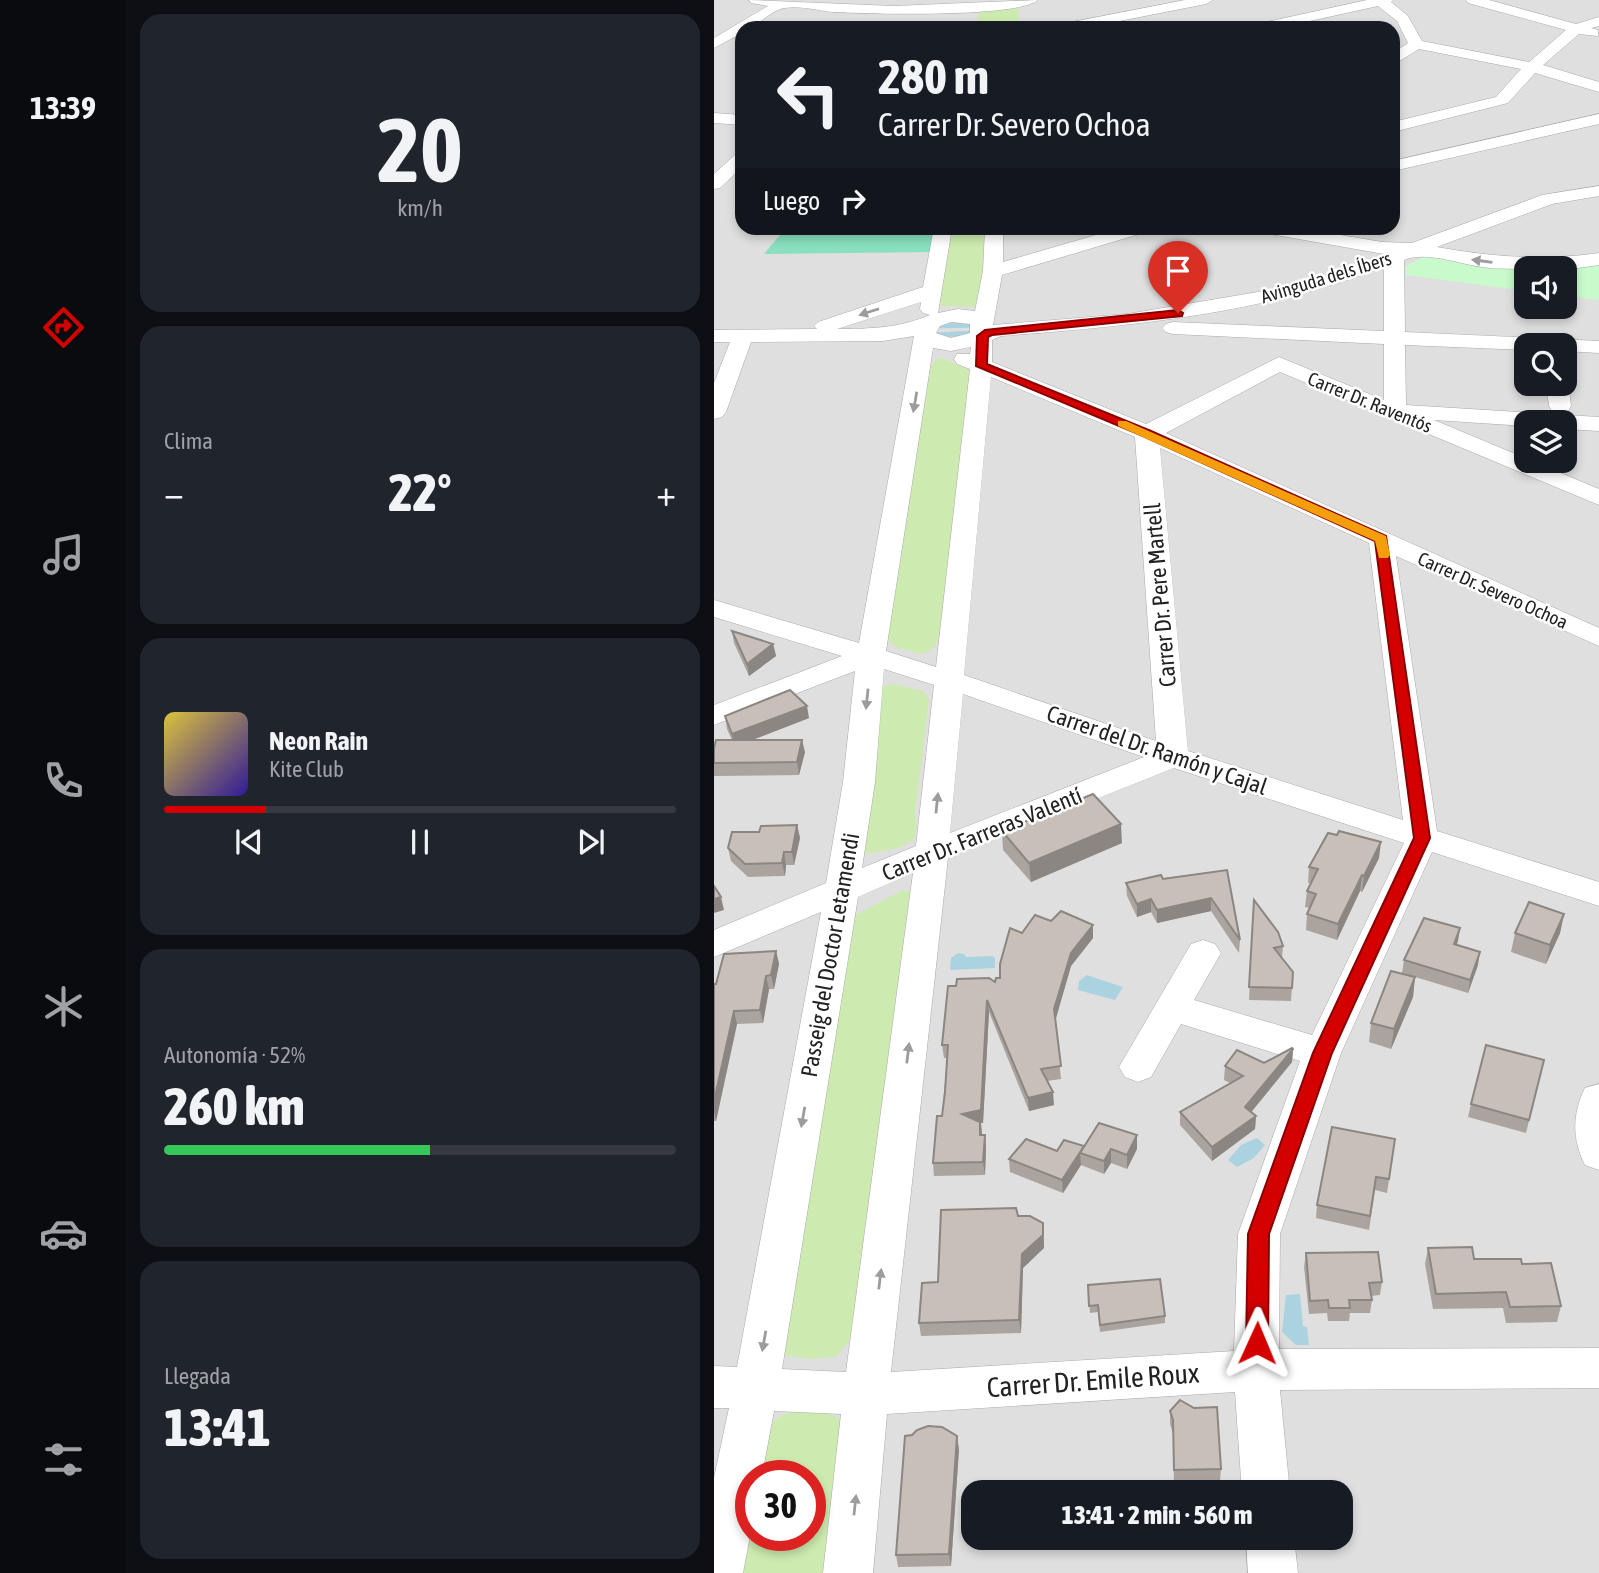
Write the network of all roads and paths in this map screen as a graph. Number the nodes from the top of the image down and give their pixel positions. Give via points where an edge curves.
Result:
1 (756, 0) edge
2 (1029, 0) edge
3 (1206, 0) edge
4 (1383, 1) edge
5 (1479, 1) edge
6 (782, 3) junction
7 (881, 8) junction
8 (973, 9) edge
9 (1027, 16) dead end
10 (752, 21) edge
11 (867, 21) edge
12 (1098, 21) edge
13 (1299, 21) edge
14 (1599, 21) edge
15 (1577, 28) junction
16 (735, 31) edge
17 (1599, 35) edge
18 (714, 44) edge
19 (1416, 44) junction
20 (1400, 55) edge
21 (1532, 67) junction
22 (1599, 87) edge
23 (714, 118) edge
24 (1599, 119) edge
25 (735, 120) edge
26 (1400, 123) edge
27 (735, 164) edge
28 (1400, 164) edge
29 (714, 184) edge
30 (1599, 191) edge
31 (942, 235) edge
32 (994, 235) edge
33 (1115, 235) edge
34 (1309, 235) edge
35 (1414, 249) junction
36 (1394, 258) junction
37 (1599, 259) edge
38 (993, 271) junction
39 (933, 291) junction
40 (1142, 318) junction
41 (930, 332) junction
42 (980, 333) junction
43 (797, 335) junction
44 (714, 336) edge
45 (743, 336) junction
46 (1395, 338) junction
47 (1514, 343) edge
48 (1577, 346) edge
49 (1599, 347) edge
50 (1562, 408) edge
51 (1395, 411) junction
52 (714, 412) edge
53 (1599, 424) edge
54 (1147, 433) junction
55 (1599, 498) edge
56 (1381, 539) junction
57 (714, 608) edge
58 (1599, 638) edge
59 (871, 655) junction
60 (950, 680) junction
61 (714, 716) edge
62 (1173, 757) junction
63 (1422, 838) junction
64 (932, 852) junction
65 (842, 891) junction
66 (1599, 894) edge
67 (714, 944) edge
68 (1203, 953) dead end
69 (1172, 1007) junction
70 (1322, 1053) junction
71 (1138, 1067) dead end
72 (1599, 1099) edge
73 (1599, 1154) edge
74 (1599, 1368) edge
75 (1256, 1370) junction
76 (735, 1388) edge
77 (866, 1394) junction
78 (1265, 1480) edge
79 (1271, 1550) edge
80 (718, 1573) edge
81 (848, 1573) edge
82 (1273, 1573) edge

1 - 6 street
2 - 8 street
2 - 9 street
3 - 12 street
4 - 13 street
4 - 19 street via 1403,19
5 - 15 street
6 - 7 street
6 - 10 street
7 - 8 street
7 - 11 street
14 - 15 street
15 - 17 street
15 - 21 street
16 - 18 street
19 - 20 street
19 - 21 street
21 - 22 street
21 - 26 street via 1503,100
23 - 25 street
24 - 28 street
27 - 29 street
30 - 35 street, Avinguda dels Íbers via 1548,200
31 - 39 street, Passeig del Doctor Letamendi
32 - 38 street
33 - 38 street
34 - 35 street
35 - 36 street, Avinguda dels Íbers
37 -> 35 street via 1559,265 1486,262
36 - 40 street, Avinguda dels Íbers via 1271,296
36 - 46 street
38 - 42 street
39 - 41 street, Passeig del Doctor Letamendi
39 -> 43 street
40 - 42 street, Avinguda dels Íbers
40 - 46 street via 1149,327
41 - 42 street, Carrer Dr. Severo Ochoa
41 - 42 street, Avinguda dels Íbers via 953,315
41 - 43 street
41 -> 59 street, Passeig del Doctor Letamendi
42 - 54 street, Carrer Dr. Severo Ochoa
42 - 60 street
43 - 45 street
44 - 45 street
45 - 52 street
46 - 47 street
46 - 51 street
48 - 49 street
50 - 51 street
50 - 53 street
51 - 54 street, Carrer Dr. Raventós via 1279,364
51 - 55 street, Carrer Dr. Raventós
54 - 56 street, Carrer Dr. Severo Ochoa
54 - 62 street, Carrer Dr. Pere Martell
56 - 58 street, Carrer Dr. Severo Ochoa
56 - 63 street
57 - 59 street, Carrer del Dr. Ramón y Cajal
59 - 60 street, Carrer del Dr. Ramón y Cajal
59 - 61 street
59 -> 65 street, Passeig del Doctor Letamendi via 859,782
60 - 62 street, Carrer del Dr. Ramón y Cajal
64 -> 60 street
62 - 63 street, Carrer del Dr. Ramón y Cajal
62 - 64 street, Carrer Dr. Farreras Valentí
63 - 66 street, Carrer del Dr. Ramón y Cajal
63 - 70 street
64 - 65 street, Carrer Dr. Farreras Valentí
77 -> 64 street
65 - 67 street, Carrer Dr. Farreras Valentí
65 -> 76 street, Passeig del Doctor Letamendi
68 - 69 street
69 - 70 street
69 - 71 street
70 - 75 street via 1259,1234
72 - 73 street via 1593,1127
74 - 75 street, Carrer Dr. Emile Roux
75 - 77 street, Carrer Dr. Emile Roux
75 - 78 street
76 - 77 street, Carrer Dr. Emile Roux
76 - 80 street, Passeig del Doctor Letamendi
81 -> 77 street
79 - 82 street

